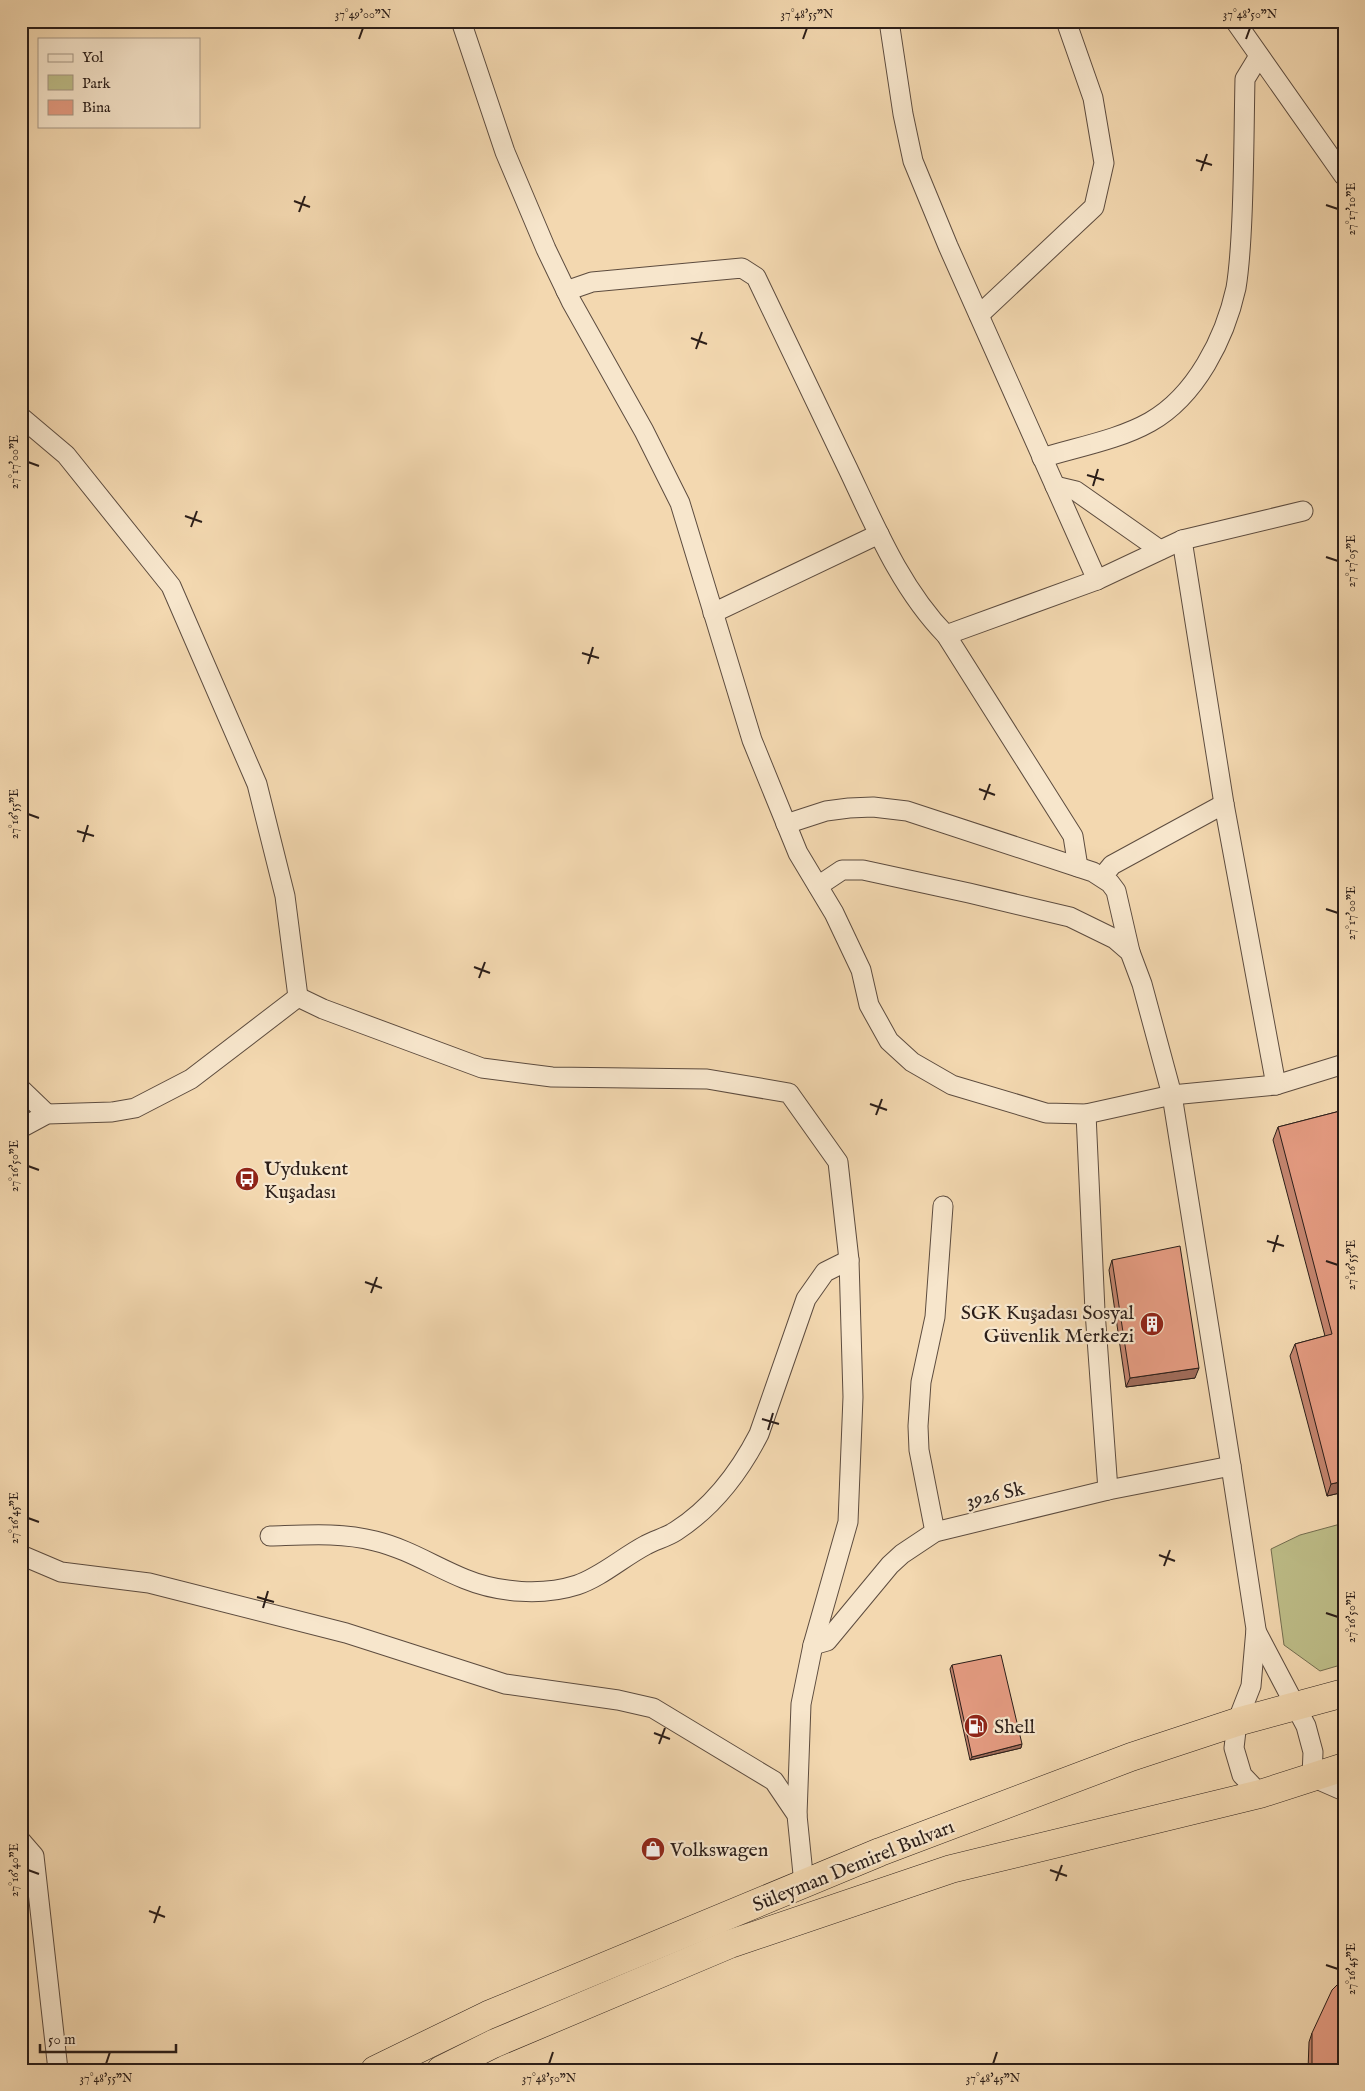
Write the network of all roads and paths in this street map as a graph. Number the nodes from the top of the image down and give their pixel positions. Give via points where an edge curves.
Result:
1 (461, 21) edge
2 (889, 21) edge
3 (1066, 21) edge
4 (1235, 21) edge
5 (1259, 56) junction
6 (1344, 176) edge
7 (566, 291) junction
8 (979, 315) junction
9 (21, 417) edge
10 (1042, 458) junction
11 (1055, 486) junction
12 (1303, 511) dead end
13 (879, 534) junction
14 (1182, 540) junction
15 (1160, 550) junction
16 (1097, 580) junction
17 (713, 613) junction
18 (946, 635) junction
19 (1224, 804) junction
20 (786, 824) junction
21 (1078, 867) junction
22 (1102, 876) junction
23 (818, 886) junction
24 (1130, 952) junction
25 (298, 997) junction
26 (1344, 1064) edge
27 (1276, 1085) junction
28 (21, 1088) edge
29 (1172, 1096) junction
30 (46, 1114) junction
31 (1086, 1114) junction
32 (21, 1128) edge
33 (942, 1206) dead end
34 (849, 1260) junction
35 (1231, 1466) junction
36 (1108, 1490) junction
37 (935, 1532) junction
38 (270, 1536) dead end
39 (21, 1555) edge
40 (1256, 1630) junction
41 (813, 1644) junction
42 (1344, 1693) edge
43 (1294, 1706) junction
44 (1237, 1722) junction
45 (1344, 1767) edge
46 (1312, 1777) junction
47 (1344, 1791) edge
48 (1260, 1794) junction
49 (797, 1815) junction
50 (21, 1841) edge
51 (804, 1884) junction
52 (58, 2070) edge
53 (375, 2070) edge
54 (441, 2070) edge

1 - 7 street via 523,197
2 - 8 street via 902,114 913,161
3 - 8 street via 1093,98 1104,163 1094,207
4 - 5 street
5 - 6 street
5 - 10 street via 1245,79 1239,266 1229,311 1212,351 1183,396 1150,423
7 - 13 street via 592,282 742,268 756,276
7 - 17 street via 680,503
8 - 10 street
9 - 25 street via 66,455 171,586 257,784 285,896
10 - 11 street
11 - 15 street via 1076,492
11 - 16 street
12 - 14 street
13 - 17 street
13 - 18 street via 930,619
14 - 15 street
14 - 19 street
15 - 16 street
16 - 18 street
17 - 20 street via 752,740
18 - 21 street via 1073,836
19 - 22 street via 1112,865
19 - 27 street
20 - 21 street via 826,811 890,808
20 - 23 street via 798,853
21 - 22 street
22 - 24 street via 1120,901
23 - 24 street via 842,870 863,870 969,892 1070,917 1115,939
23 - 31 street via 834,912 860,970 869,1005 889,1041 912,1062 952,1084 1046,1113
24 - 29 street via 1142,984
25 - 30 street via 191,1079 135,1108
25 - 34 street via 323,1010 482,1068 552,1077 707,1078 789,1093 838,1162
26 - 27 street
27 - 29 street
28 - 30 street
29 - 31 street
29 - 35 street
30 - 32 street
31 - 36 street via 1095,1311
33 - 37 street via 935,1317 921,1382 918,1426 919,1450
34 - 38 street via 825,1272 806,1299 759,1434 724,1489 675,1532 631,1553 593,1579 561,1589 506,1589 466,1580 408,1551 375,1541 337,1534
34 - 41 street via 853,1397 848,1522
35 - 36 street, 3926 Sk
35 - 40 street
36 - 37 street, 3926 Sk
37 - 41 street, 3926 Sk via 890,1565 827,1641
39 - 49 street via 61,1572 149,1584 346,1634 505,1684 653,1708 774,1782
40 - 43 street
40 - 44 street via 1251,1686
41 - 49 street via 801,1704
42 - 43 highway, Süleyman Demirel Bulvarı
43 - 44 highway, Süleyman Demirel Bulvarı
43 - 46 street via 1306,1726 1313,1752
44 - 48 street via 1234,1748 1242,1775
44 - 51 highway, Süleyman Demirel Bulvarı via 1131,1757
45 - 46 highway, Süleyman Demirel Bulvarı
46 - 47 street
46 - 48 highway, Süleyman Demirel Bulvarı
48 - 54 highway, Süleyman Demirel Bulvarı via 951,1869 730,1944 493,2044
49 - 51 street
50 - 52 street via 34,1856
51 - 53 highway, Süleyman Demirel Bulvarı via 488,2015

